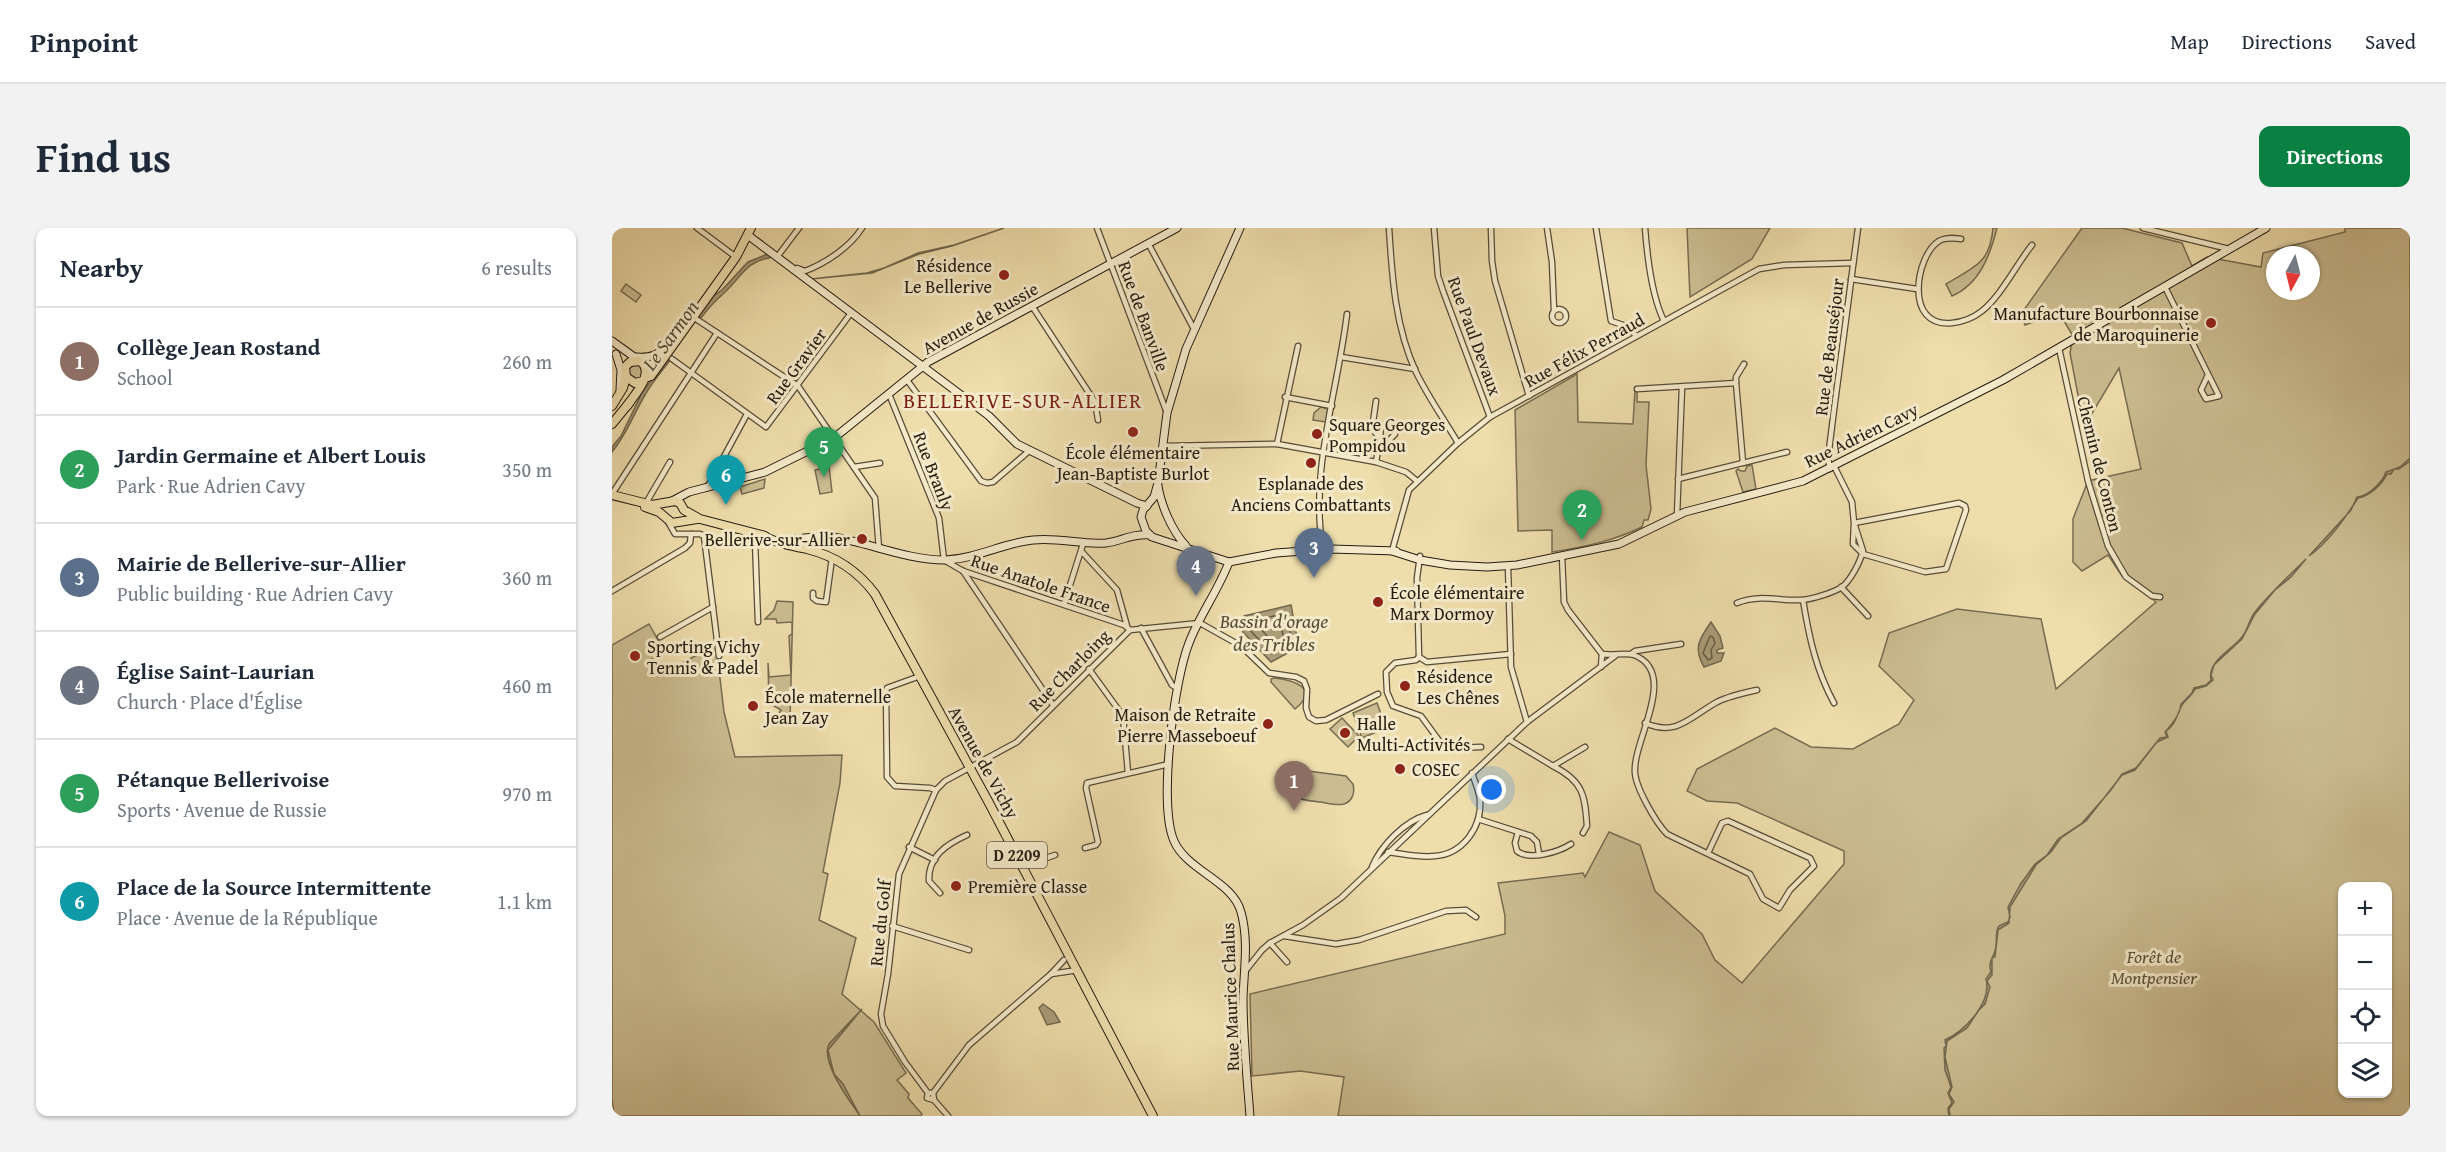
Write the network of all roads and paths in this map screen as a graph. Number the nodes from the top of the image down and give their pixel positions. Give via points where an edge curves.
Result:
1 (697, 228) edge
2 (799, 228) edge
3 (862, 228) edge
4 (1097, 228) edge
5 (1177, 228) edge
6 (1240, 228) edge
7 (1389, 228) edge
8 (1434, 228) edge
9 (1491, 228) edge
10 (1547, 228) edge
11 (1596, 228) edge
12 (1645, 228) edge
13 (1858, 228) edge
14 (2143, 228) edge
15 (2266, 228) edge
16 (750, 232) edge
17 (1961, 239) dead end
18 (1148, 243) junction
19 (2032, 245) dead end
20 (2229, 249) junction
21 (736, 257) junction
22 (780, 260) junction
23 (1853, 263) junction
24 (1110, 264) junction
25 (813, 268) junction
26 (806, 279) junction
27 (1851, 279) junction
28 (2165, 287) junction
29 (1917, 289) junction
30 (1030, 307) junction
31 (1554, 310) dead end
32 (851, 313) junction
33 (1347, 314) dead end
34 (696, 319) junction
35 (1664, 321) junction
36 (1194, 329) junction
37 (717, 333) junction
38 (1636, 336) junction
39 (612, 341) edge
40 (674, 343) junction
41 (1298, 346) dead end
42 (2059, 348) junction
43 (614, 352) edge
44 (1341, 357) junction
45 (668, 358) junction
46 (639, 360) junction
47 (1744, 364) dead end
48 (923, 366) junction
49 (625, 367) junction
50 (1415, 369) junction
51 (691, 373) junction
52 (2208, 375) junction
53 (626, 377) junction
54 (646, 378) junction
55 (907, 380) junction
56 (1736, 383) junction
57 (798, 386) junction
58 (1682, 387) junction
59 (1637, 389) dead end
60 (889, 394) junction
61 (1529, 396) junction
62 (618, 397) junction
63 (1285, 397) junction
64 (1376, 401) dead end
65 (612, 406) edge
66 (1332, 406) junction
67 (1167, 413) junction
68 (747, 414) junction
69 (1491, 417) junction
70 (1098, 420) dead end
71 (612, 424) edge
72 (834, 438) junction
73 (1380, 438) junction
74 (1458, 443) junction
75 (1277, 444) junction
76 (1163, 446) junction
77 (1029, 451) junction
78 (1324, 452) junction
79 (1378, 452) junction
80 (1787, 452) dead end
81 (670, 462) dead end
82 (1376, 462) junction
83 (880, 463) dead end
84 (1743, 463) junction
85 (854, 467) junction
86 (1832, 467) junction
87 (1678, 479) junction
88 (1417, 481) junction
89 (1158, 483) junction
90 (707, 489) junction
91 (612, 496) edge
92 (670, 502) junction
93 (646, 503) junction
94 (1148, 505) junction
95 (1164, 507) junction
96 (683, 508) junction
97 (1677, 515) junction
98 (666, 518) junction
99 (700, 519) junction
100 (679, 521) junction
101 (1171, 522) junction
102 (1854, 523) junction
103 (680, 535) junction
104 (689, 535) junction
105 (1150, 535) junction
106 (763, 536) junction
107 (1158, 538) junction
108 (788, 540) junction
109 (1082, 548) junction
110 (1188, 548) junction
111 (806, 549) junction
112 (879, 549) junction
113 (1323, 549) junction
114 (1392, 551) junction
115 (1863, 554) junction
116 (1562, 556) junction
117 (832, 558) junction
118 (1420, 558) junction
119 (944, 560) junction
120 (1229, 562) junction
121 (1508, 566) junction
122 (963, 571) junction
123 (1841, 587) junction
124 (612, 591) edge
125 (813, 593) dead end
126 (2160, 597) dead end
127 (1803, 600) junction
128 (1737, 603) dead end
129 (1064, 604) junction
130 (713, 607) junction
131 (1868, 616) dead end
132 (759, 622) dead end
133 (1200, 622) junction
134 (1128, 628) junction
135 (1141, 628) junction
136 (660, 637) dead end
137 (1681, 644) dead end
138 (1510, 654) junction
139 (1602, 654) junction
140 (1631, 654) junction
141 (719, 656) dead end
142 (1615, 656) junction
143 (1419, 657) junction
144 (1602, 667) junction
145 (1089, 669) junction
146 (920, 675) junction
147 (1177, 688) junction
148 (1757, 690) dead end
149 (1378, 694) dead end
150 (1834, 703) dead end
151 (1053, 705) junction
152 (1527, 722) junction
153 (1645, 723) junction
154 (1508, 739) junction
155 (1481, 747) dead end
156 (1585, 747) dead end
157 (1169, 764) junction
158 (1553, 766) junction
159 (970, 768) junction
160 (1128, 773) junction
161 (1472, 773) junction
162 (936, 790) junction
163 (1431, 813) junction
164 (1478, 819) junction
165 (1518, 832) junction
166 (1583, 832) dead end
167 (967, 835) dead end
168 (1571, 844) dead end
169 (909, 847) junction
170 (1085, 848) dead end
171 (1388, 852) junction
172 (1707, 853) junction
173 (1539, 854) junction
174 (1055, 855) dead end
175 (935, 860) junction
176 (1023, 866) junction
177 (1372, 867) junction
178 (940, 893) dead end
179 (1476, 917) dead end
180 (892, 926) junction
181 (1300, 926) junction
182 (1283, 936) junction
183 (1302, 938) junction
184 (1270, 944) junction
185 (969, 950) dead end
186 (1262, 950) junction
187 (1246, 956) junction
188 (1064, 960) dead end
189 (1287, 962) dead end
190 (1078, 970) junction
191 (1245, 971) junction
192 (1051, 974) junction
193 (931, 1093) junction
194 (948, 1116) edge
195 (1153, 1116) edge
196 (1250, 1116) edge

1 - 21 street
2 - 22 street
3 - 25 street via 845,248
4 - 24 street, Rue de Banville
5 - 18 street, Avenue de Russie
6 - 36 street
7 - 50 street via 1397,311
8 - 69 street, Rue Paul Devaux via 1443,291
9 - 61 street via 1495,281
10 - 31 street
11 - 38 street via 1611,321 1629,327
12 - 35 street
13 - 23 street, Rue de Beauséjour
14 - 20 street
15 - 20 street, Rue Adrien Cavy
16 - 21 main road
16 - 22 street
17 - 29 street via 1943,239 1933,246
18 - 24 street, Avenue de Russie
18 - 36 street
19 - 29 street via 1991,302 1969,319 1946,323 1934,320 1920,304
20 - 28 street, Rue Adrien Cavy
21 - 34 main road
22 - 25 street via 802,271
22 - 26 street
23 - 27 street, Rue de Beauséjour
23 - 35 street, Rue Félix Perraud via 1759,269
24 - 30 street, Avenue de Russie
24 - 67 street, Rue de Banville
25 - 26 street
26 - 32 street
27 - 29 street
27 - 86 street, Rue de Beauséjour via 1828,458
28 - 42 street, Rue Adrien Cavy
28 - 52 street
30 - 48 street, Avenue de Russie
30 - 70 street via 1095,402
32 - 48 street
32 - 57 street, Rue Gravier
33 - 44 street
34 - 37 street
34 - 40 main road
35 - 38 street, Rue Félix Perraud
36 - 67 street
37 - 51 street
37 - 57 street
38 - 61 street, Rue Félix Perraud
39 - 46 street
40 - 45 main road
40 - 46 street
41 - 63 street
42 - 86 street, Rue Adrien Cavy
42 - 126 street, Chemin de Conton via 2088,481 2108,546 2126,577 2152,596
43 - 49 street
43 - 62 street via 621,370
44 - 50 street
44 - 66 street
45 - 46 main road
45 - 51 street, Rue Gravier
45 - 54 main road
46 - 49 main road
46 - 54 main road via 647,371
47 - 56 street
48 - 55 street, Avenue de Russie
48 - 77 street
49 - 53 main road
50 - 74 street
51 - 68 street, Rue Gravier
51 - 91 street
52 - 52 street via 2219,396 2206,399 2201,390
53 - 54 main road via 635,383
53 - 62 main road
54 - 71 main road
55 - 60 street, Avenue de Russie
55 - 77 street via 981,481 993,482
56 - 58 street
56 - 84 street
57 - 68 street, Rue Gravier via 768,426
57 - 72 street
58 - 59 street
58 - 87 street
60 - 72 street, Avenue de Russie
60 - 119 street, Rue Branly via 939,518
61 - 69 street, Rue Félix Perraud
62 - 65 main road
63 - 66 street
63 - 75 street
64 - 73 street via 1372,429
66 - 78 street
67 - 76 street
68 - 90 street
69 - 74 street, Rue Félix Perraud
72 - 85 street
72 - 90 street, Avenue de Russie via 770,470
73 - 79 street
73 - 79 street via 1381,426 1392,423 1395,434
74 - 88 street, Rue Félix Perraud
75 - 76 street
75 - 78 street
76 - 89 street
77 - 94 street
78 - 82 street
78 - 113 street via 1319,504
79 - 82 street
80 - 84 street
81 - 93 street
82 - 88 street via 1406,472
83 - 85 street
84 - 87 street
85 - 112 street via 874,498
86 - 97 street, Rue Adrien Cavy via 1776,489
86 - 102 street via 1849,494
87 - 97 street
88 - 114 street, Rue Félix Perraud via 1406,498
89 - 94 street
89 - 95 street
90 - 92 street, Avenue de Russie via 683,494
90 - 96 street, Avenue de Russie via 687,498
91 - 93 main road
91 - 98 main road
92 - 93 main road
92 - 96 main road
92 - 98 main road via 663,511
94 - 95 street
94 - 105 street via 1141,517
95 - 101 street
96 - 99 main road, D 2209
96 - 100 main road
97 - 116 street, Rue Adrien Cavy via 1619,544
98 - 100 main road
98 - 103 street via 675,534
99 - 100 main road, D 2209
99 - 106 main road, D 2209
100 - 103 street
101 - 107 street via 1167,534
101 - 110 street
102 - 115 street
102 - 115 street via 1962,503 1966,510 1947,567 1925,572
103 - 104 street
104 - 124 street via 690,543 685,548
104 - 130 street via 704,536
105 - 107 street
105 - 109 street
106 - 108 main road, D 2209
106 - 111 main road, D 2209
106 - 132 street via 755,541
107 - 110 street
108 - 111 main road, D 2209
108 - 112 street via 826,536
109 - 119 street via 1056,540 1033,540
109 - 129 street
109 - 134 street via 1117,590
110 - 120 street
111 - 117 main road, Avenue de Vichy / D 2209
112 - 119 street
113 - 114 street, Rue Adrien Cavy
113 - 120 street, Rue Adrien Cavy
114 - 118 street, Rue Adrien Cavy
115 - 123 street
116 - 121 street, Rue Adrien Cavy
116 - 139 street via 1564,602
117 - 125 street via 826,602 813,598
117 - 146 main road, Avenue de Vichy / D 2209 via 853,570 872,589
118 - 121 street, Rue Adrien Cavy via 1469,567
118 - 143 street
119 - 122 street, Rue Anatole France
120 - 133 street, Rue Maurice Chalus
121 - 138 street
122 - 129 street, Rue Anatole France
122 - 151 street
123 - 127 street
123 - 131 street
127 - 128 street via 1748,598
127 - 150 street via 1809,642
129 - 134 street, Rue Anatole France
130 - 136 street
130 - 141 street
133 - 135 street, Rue Charloing
133 - 147 street, Rue Maurice Chalus via 1188,646
133 - 149 street via 1241,646 1269,673 1304,681 1306,708 1316,721 1326,720
134 - 135 street, Rue Charloing
134 - 145 street, Rue Charloing
135 - 147 street
137 - 140 street
138 - 143 street via 1427,662
138 - 152 street
139 - 142 street
139 - 144 street
140 - 142 street
140 - 153 street via 1640,658 1654,680 1655,692
142 - 144 street
143 - 155 street via 1395,663 1386,672 1387,693 1393,706 1421,716 1443,746
144 - 152 street
145 - 151 street, Rue Charloing
145 - 160 street via 1123,716
146 - 159 main road, Avenue de Vichy / D 2209
146 - 162 street via 886,691 887,777 895,786
147 - 157 street, Rue Maurice Chalus
148 - 153 street via 1718,702 1675,728 1660,730
151 - 159 street, Rue Charloing via 1017,742
152 - 154 street
153 - 172 street via 1635,762 1636,783 1667,834
154 - 158 street
154 - 161 street
156 - 158 street
157 - 160 street
157 - 187 street, Rue Maurice Chalus via 1167,799 1174,841 1238,904
158 - 166 street via 1573,778 1582,792 1587,826
159 - 162 street, Rue du Golf
159 - 176 main road, Avenue de Vichy / D 2209
160 - 170 street via 1086,784 1098,842
161 - 163 street
161 - 164 street via 1479,797
162 - 169 street, Rue du Golf
163 - 171 street
163 - 177 street via 1412,820 1381,850
164 - 165 street
164 - 171 street via 1465,843 1446,854
165 - 173 street via 1534,838
165 - 173 street via 1517,851 1525,856
167 - 175 street via 947,843
168 - 173 street via 1562,850
169 - 175 street
169 - 180 street, Rue du Golf via 898,874
171 - 177 street
172 - 172 street via 1722,823 1728,821 1813,862 1812,870 1790,890 1779,908 1763,899 1750,874
174 - 176 street
175 - 178 street via 928,873 929,881
176 - 190 main road, Avenue de Vichy / D 2209
177 - 181 street via 1341,898
179 - 183 street via 1467,910 1446,911 1336,944
180 - 185 street
180 - 193 street, Rue du Golf via 881,1021 905,1062
181 - 182 street
181 - 183 street
182 - 183 street
182 - 184 street
184 - 186 street
184 - 189 street
186 - 187 street
186 - 191 street
187 - 191 street, Rue Maurice Chalus
188 - 192 street
190 - 192 street
190 - 195 main road, Avenue de Vichy / D 2209
191 - 196 street, Rue Maurice Chalus
192 - 193 street via 969,1045
193 - 194 street

